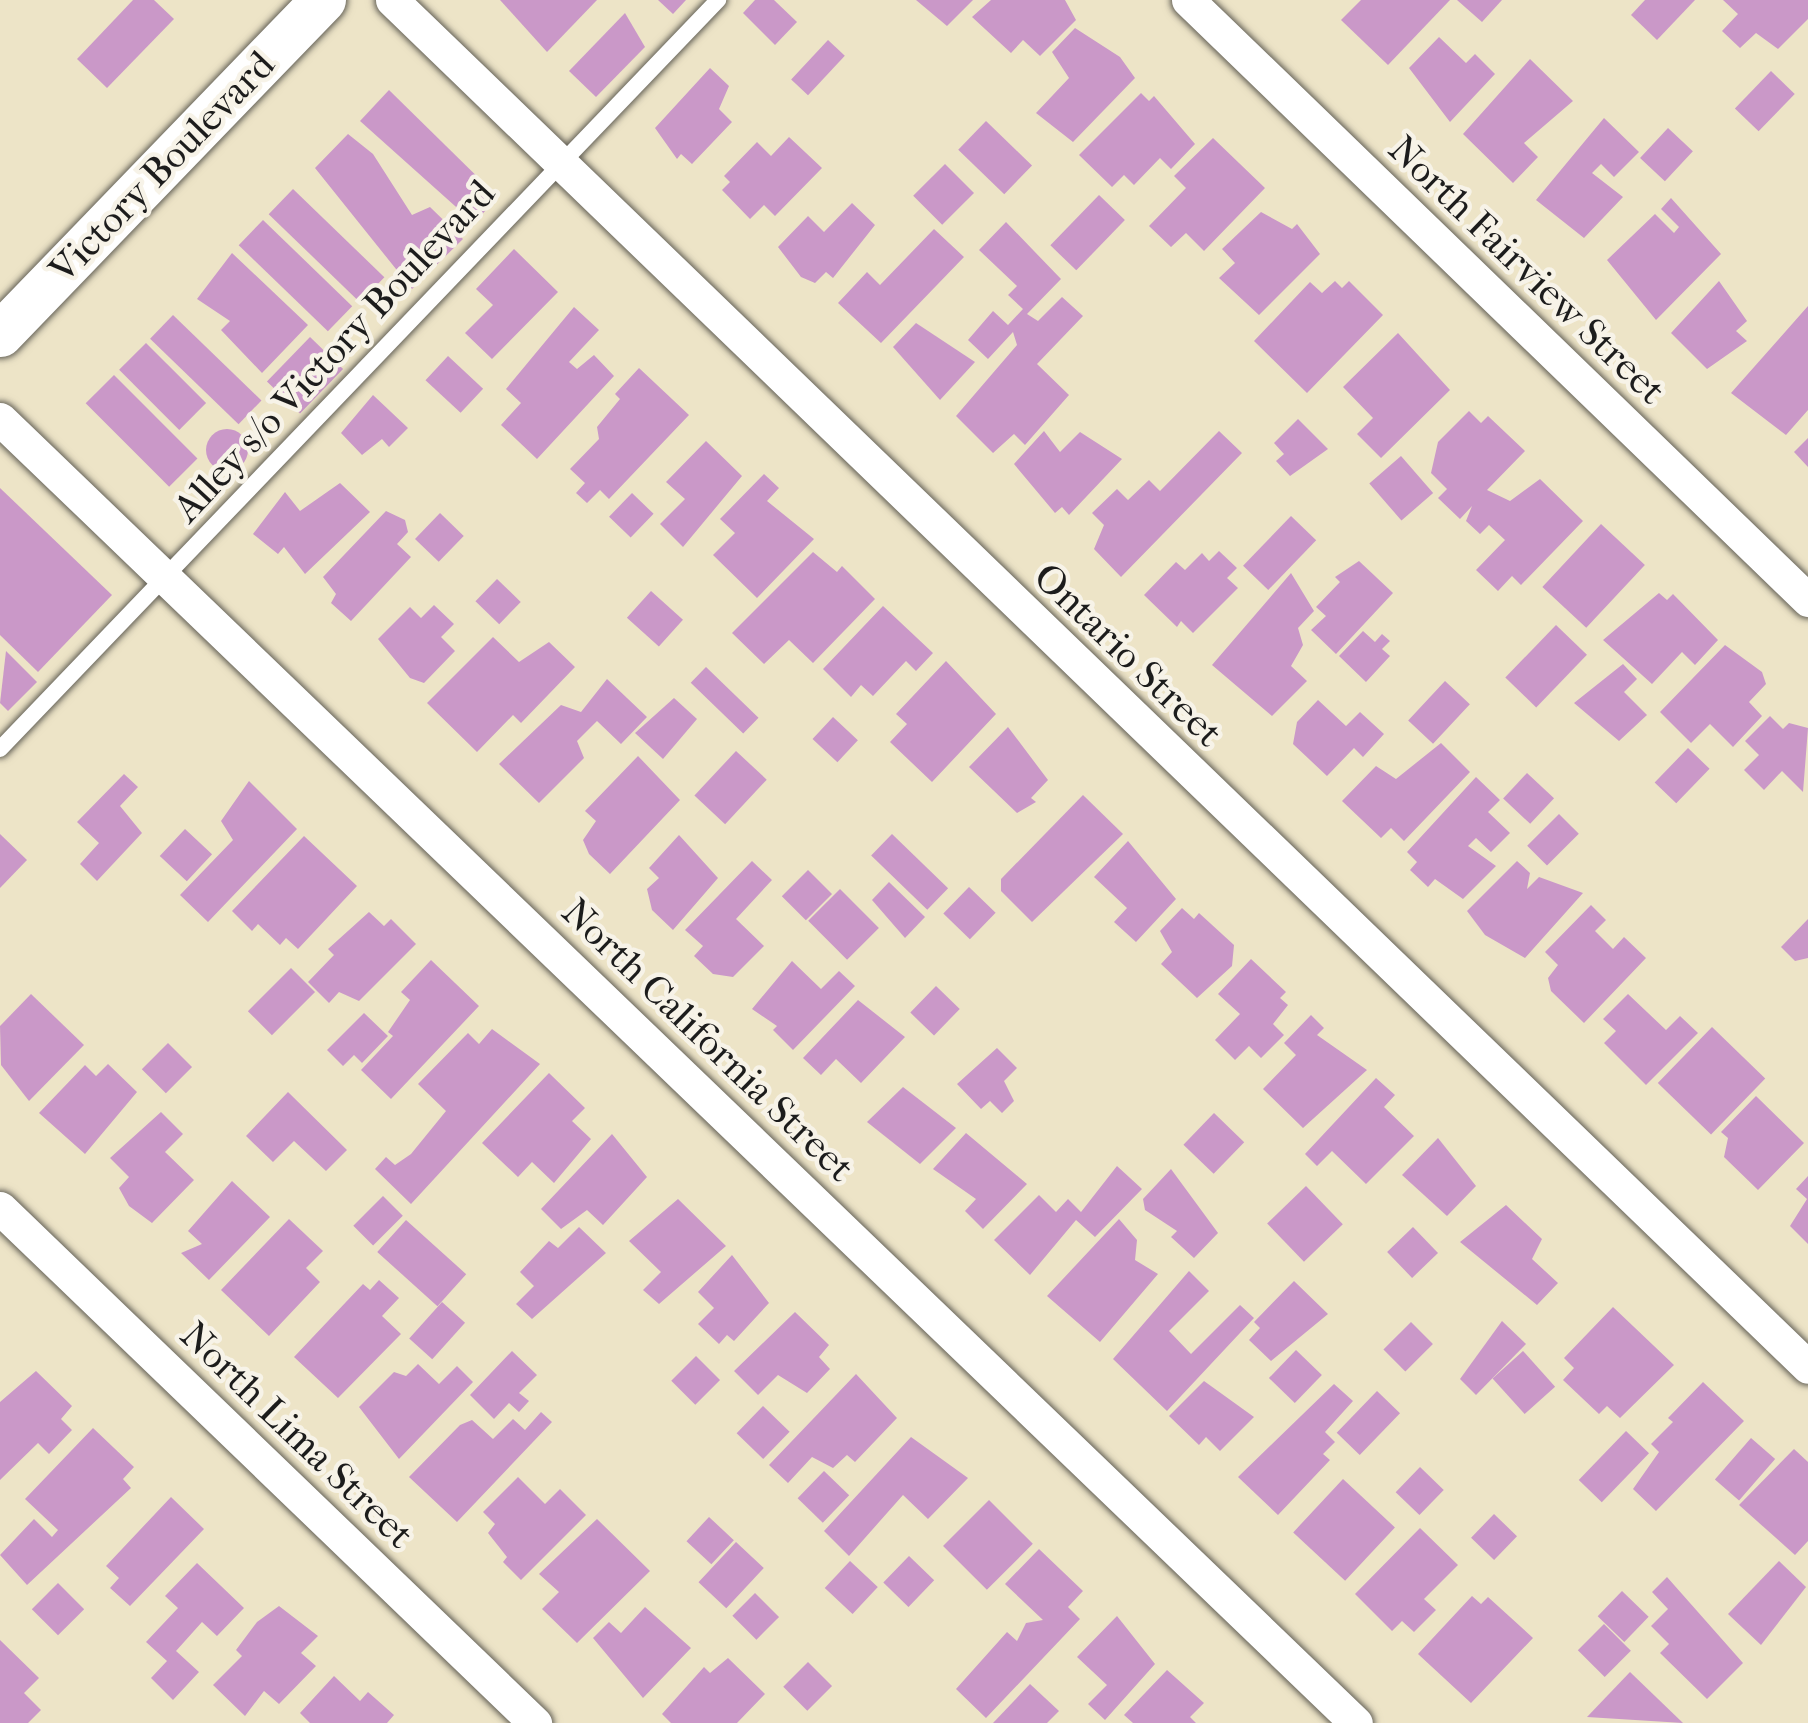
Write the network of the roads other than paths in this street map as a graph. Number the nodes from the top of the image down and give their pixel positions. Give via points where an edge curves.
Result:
1 (322, 0) edge
2 (392, 0) edge
3 (718, 0) edge
4 (1188, 0) edge
5 (557, 164) junction
6 (0, 334) edge
7 (0, 419) edge
8 (166, 577) junction
9 (1808, 600) edge
10 (0, 749) edge
11 (0, 1208) edge
12 (1808, 1367) edge
13 (535, 1723) edge
14 (1356, 1723) edge

1 - 6 main road, Victory Boulevard
2 - 5 street, Ontario Street
3 - 5 lane, Alley s/o Victory Boulevard
4 - 9 street, North Fairview Street
5 - 8 lane, Alley s/o Victory Boulevard
5 - 12 street, Ontario Street
7 - 8 street, North California Street
8 - 10 lane, Alley s/o Victory Boulevard
8 - 14 street, North California Street
11 - 13 street, North Lima Street

